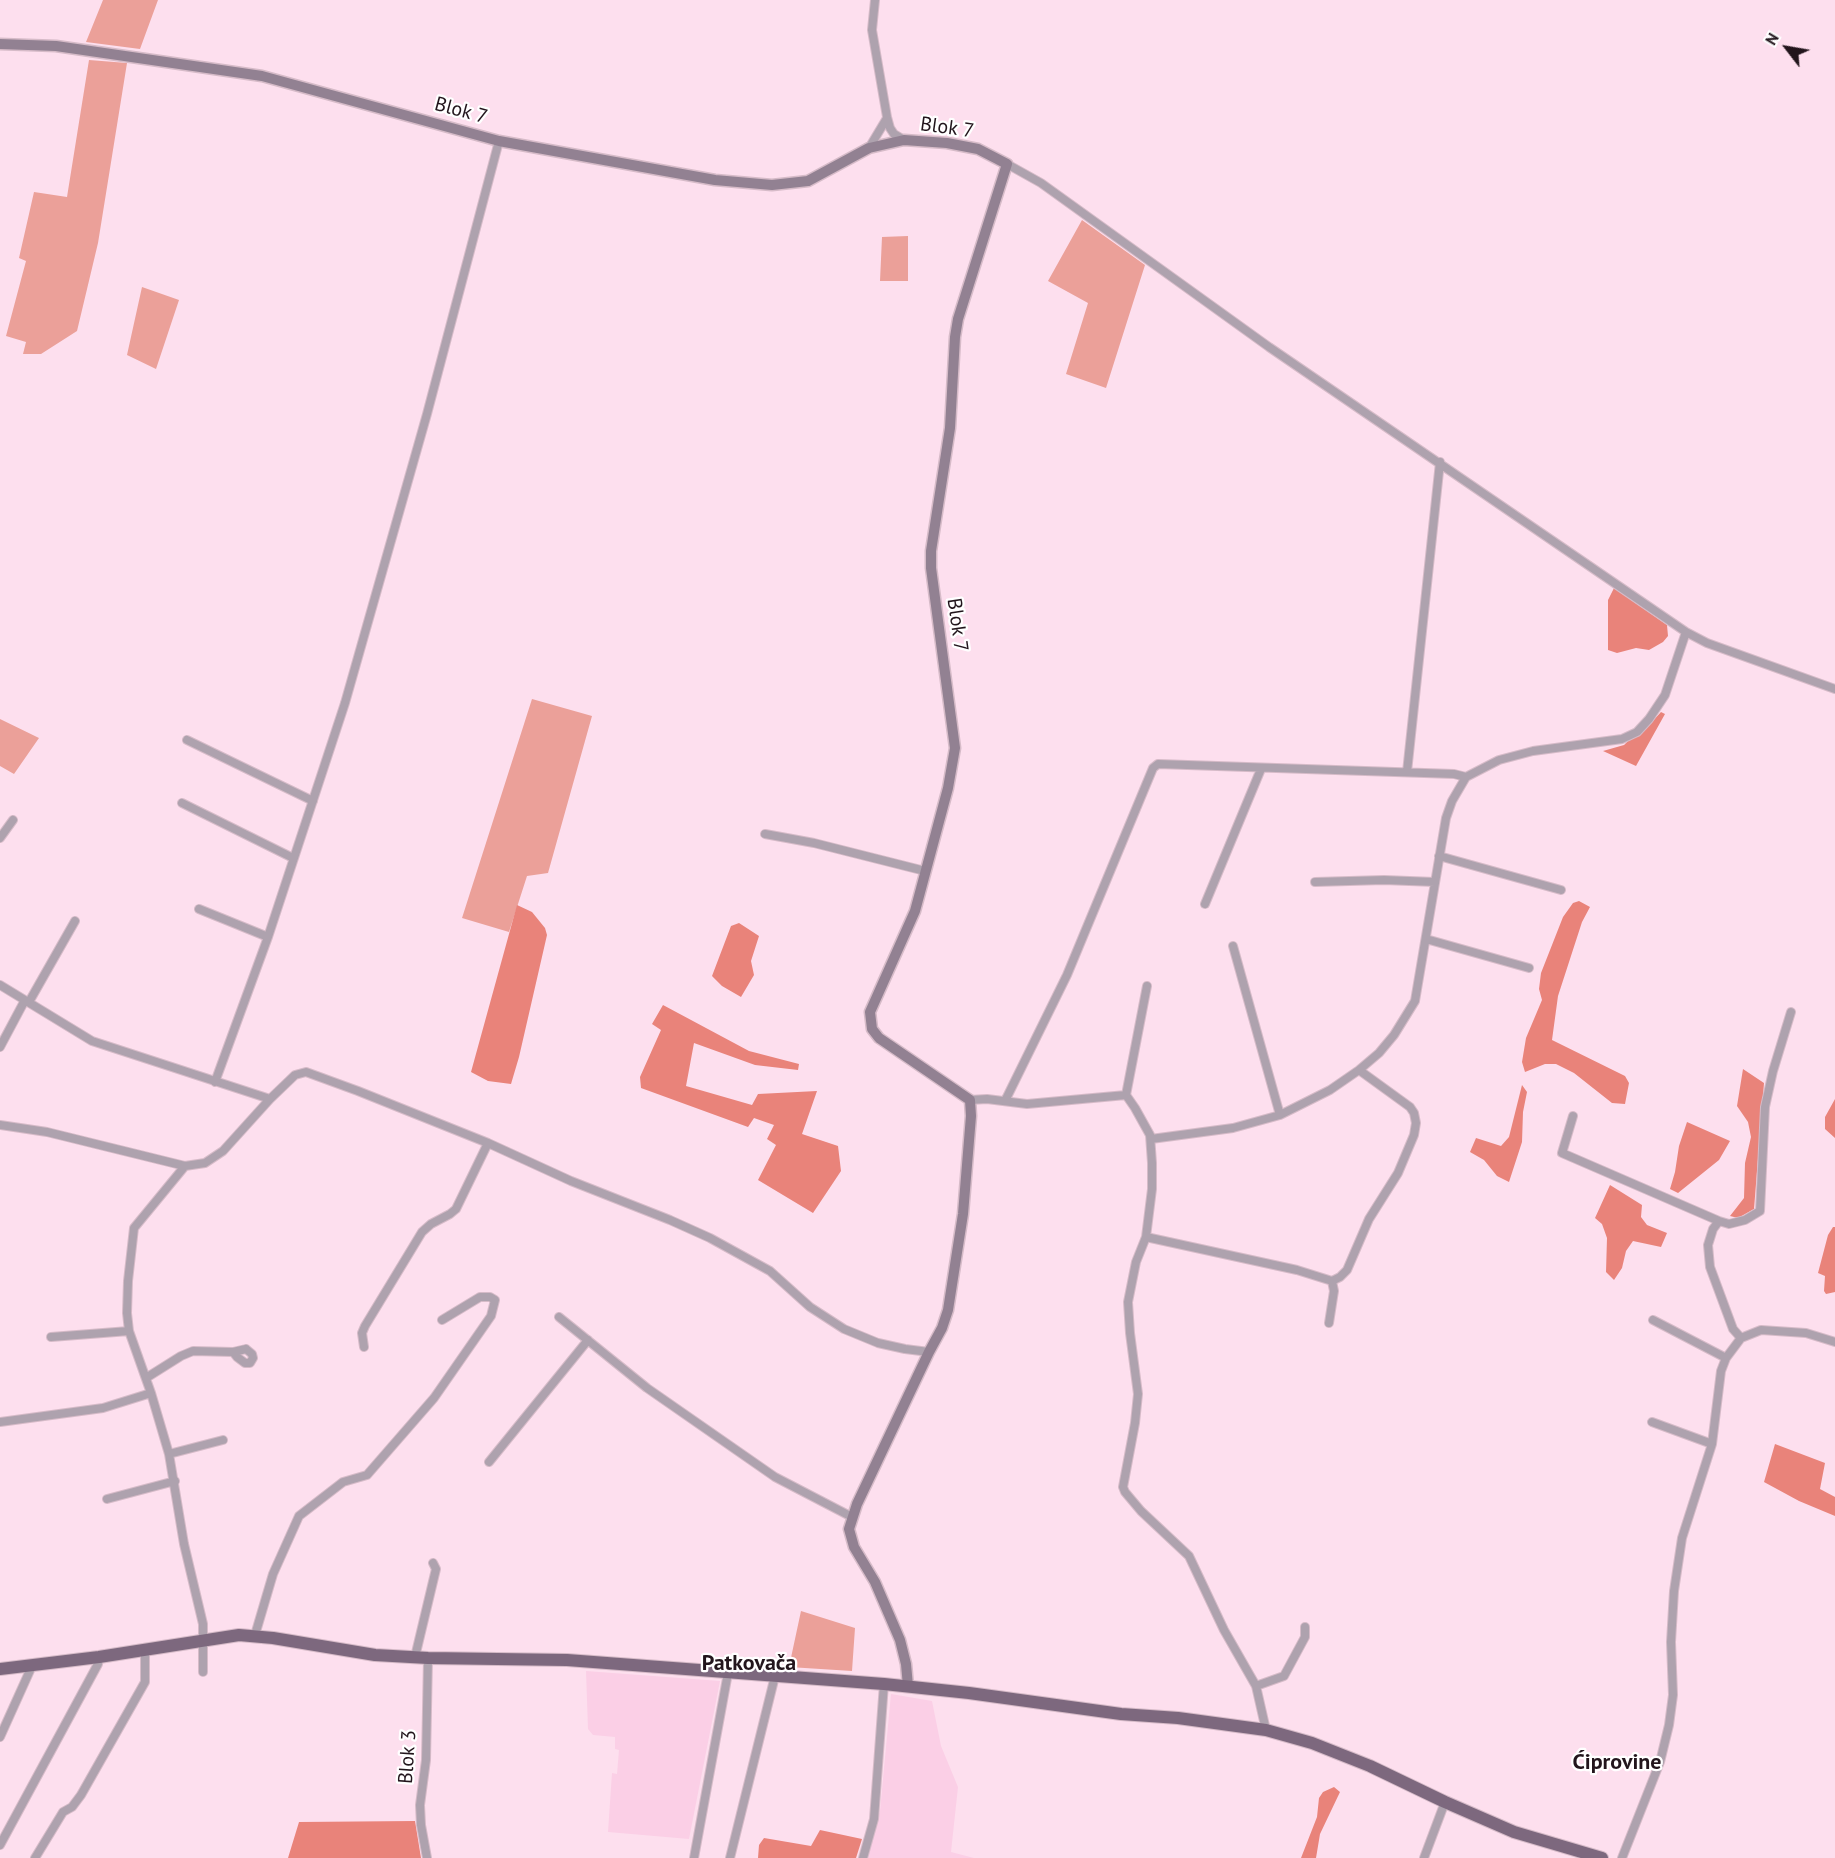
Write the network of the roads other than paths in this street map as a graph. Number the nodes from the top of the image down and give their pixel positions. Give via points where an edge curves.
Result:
1 (875, 0) edge
2 (0, 44) edge
3 (887, 117) junction
4 (904, 140) junction
5 (499, 141) junction
6 (869, 148) junction
7 (1007, 164) junction
8 (1440, 462) junction
9 (1686, 632) junction
10 (1835, 689) edge
11 (186, 740) dead end
12 (1262, 769) junction
13 (1407, 772) junction
14 (1466, 777) junction
15 (313, 801) junction
16 (182, 803) dead end
17 (13, 820) dead end
18 (765, 834) dead end
19 (0, 838) edge
20 (1439, 856) junction
21 (293, 858) junction
22 (925, 871) junction
23 (1315, 882) dead end
24 (1435, 882) junction
25 (1562, 890) dead end
26 (1205, 904) dead end
27 (199, 909) dead end
28 (75, 921) dead end
29 (268, 937) junction
30 (1426, 939) junction
31 (1233, 946) dead end
32 (1530, 968) dead end
33 (0, 985) edge
34 (1147, 986) dead end
35 (27, 1001) junction
36 (1791, 1012) dead end
37 (0, 1047) edge
38 (1359, 1070) junction
39 (215, 1082) junction
40 (1126, 1095) junction
41 (270, 1099) junction
42 (970, 1100) junction
43 (1005, 1101) junction
44 (1280, 1115) junction
45 (1573, 1116) dead end
46 (0, 1125) edge
47 (1151, 1139) junction
48 (488, 1143) junction
49 (185, 1166) junction
50 (1719, 1221) junction
51 (1146, 1237) junction
52 (1332, 1281) junction
53 (559, 1317) dead end
54 (442, 1320) dead end
55 (1653, 1320) dead end
56 (1329, 1323) dead end
57 (129, 1331) junction
58 (51, 1337) dead end
59 (1741, 1338) junction
60 (588, 1340) junction
61 (1835, 1342) edge
62 (364, 1347) dead end
63 (233, 1352) dead end
64 (929, 1352) junction
65 (1725, 1358) junction
66 (146, 1378) junction
67 (151, 1393) junction
68 (0, 1422) edge
69 (1652, 1422) dead end
70 (223, 1440) dead end
71 (1712, 1444) junction
72 (169, 1454) junction
73 (489, 1462) dead end
74 (175, 1481) junction
75 (107, 1499) dead end
76 (852, 1517) junction
77 (433, 1563) dead end
78 (1305, 1628) dead end
79 (255, 1635) junction
80 (204, 1639) junction
81 (145, 1649) junction
82 (99, 1657) junction
83 (421, 1658) junction
84 (32, 1666) junction
85 (0, 1669) edge
86 (203, 1672) dead end
87 (728, 1673) junction
88 (775, 1676) junction
89 (884, 1684) junction
90 (908, 1686) junction
91 (1256, 1686) junction
92 (1266, 1730) junction
93 (0, 1737) edge
94 (1445, 1802) junction
95 (0, 1845) edge
96 (35, 1858) edge
97 (428, 1858) edge
98 (694, 1858) edge
99 (730, 1858) edge
100 (863, 1858) edge
101 (1424, 1858) edge
102 (1602, 1858) edge
103 (1622, 1858) edge

1 - 3 street via 872,30
2 - 5 street, Blok 7 via 56,46 262,76
3 - 4 street via 894,134
3 - 6 street
4 - 6 street, Blok 7
4 - 7 street, Blok 7 via 978,149
5 - 6 street, Blok 7 via 716,180 772,185 808,181
5 - 15 street via 427,414 345,703
7 - 8 street via 1041,183 1269,347
7 - 22 street, Blok 7 via 955,337 950,428 931,560 955,748
8 - 9 street
8 - 13 street
9 - 10 street
9 - 14 street via 1665,695 1637,732 1622,739 1533,751 1499,760
11 - 15 street
12 - 13 street
12 - 26 street
12 - 43 street via 1158,764 1153,768 1067,975
13 - 14 street
14 - 20 street via 1446,818
15 - 21 street
16 - 21 street
17 - 19 street
18 - 22 street
20 - 24 street
20 - 25 street
21 - 29 street
22 - 42 street, Blok 7 via 915,910 870,1012 872,1029 879,1038
23 - 24 street
24 - 30 street
27 - 29 street
28 - 35 street
29 - 39 street
30 - 32 street
30 - 38 street via 1414,1001 1394,1035
31 - 44 street
33 - 35 street
34 - 40 street
35 - 37 street
35 - 39 street via 92,1041
36 - 50 street via 1765,1107 1760,1210 1745,1220 1729,1224
38 - 44 street via 1330,1090
38 - 52 street via 1410,1107 1416,1123 1398,1173 1369,1219 1347,1270
39 - 41 street
40 - 43 street via 1028,1104
40 - 47 street
41 - 48 street via 295,1076 306,1072
41 - 49 street via 224,1151 205,1163
42 - 43 street
42 - 64 street via 963,1214 948,1310
44 - 47 street via 1233,1128
45 - 50 street via 1562,1153
46 - 49 street via 47,1132
47 - 51 street via 1152,1189
48 - 62 street via 456,1209 425,1227 365,1326
48 - 64 street via 710,1238 770,1271 810,1307 844,1329 878,1343
49 - 57 street via 134,1228 128,1281
50 - 59 street via 1708,1245 1710,1267 1733,1329
51 - 52 street
51 - 91 street via 1128,1302 1138,1394 1123,1486 1141,1511 1189,1556
52 - 56 street
53 - 60 street
54 - 79 street via 480,1297 495,1300 491,1316 467,1352 407,1431 367,1475 343,1482 299,1516 273,1574
55 - 65 street
57 - 58 street
57 - 66 street
59 - 61 street via 1761,1330 1781,1330
59 - 65 street
60 - 73 street
60 - 76 street via 647,1388 775,1477
63 - 66 street via 193,1351
64 - 76 street
65 - 71 street
66 - 67 street
67 - 68 street via 103,1407
67 - 72 street
69 - 71 street
70 - 72 street
71 - 103 street via 1682,1538 1674,1591 1669,1725 1660,1762
72 - 74 street
74 - 75 street
74 - 80 street
76 - 90 street via 850,1537 900,1640
77 - 83 street, Blok 3 via 436,1569
78 - 91 street via 1305,1637 1284,1676
79 - 80 main road
79 - 83 main road via 375,1655
80 - 81 main road
80 - 86 street
81 - 82 main road
81 - 96 street via 145,1682 81,1795 63,1812
82 - 84 main road
82 - 95 street
83 - 87 main road via 567,1660
83 - 97 street, Blok 3 via 426,1760 420,1805
84 - 85 main road
84 - 93 street
87 - 88 main road
87 - 98 street
88 - 89 main road
88 - 99 street
89 - 90 main road
89 - 100 street via 874,1819
90 - 92 main road
91 - 92 street
92 - 94 main road via 1370,1766
94 - 101 street
94 - 102 main road via 1514,1832

